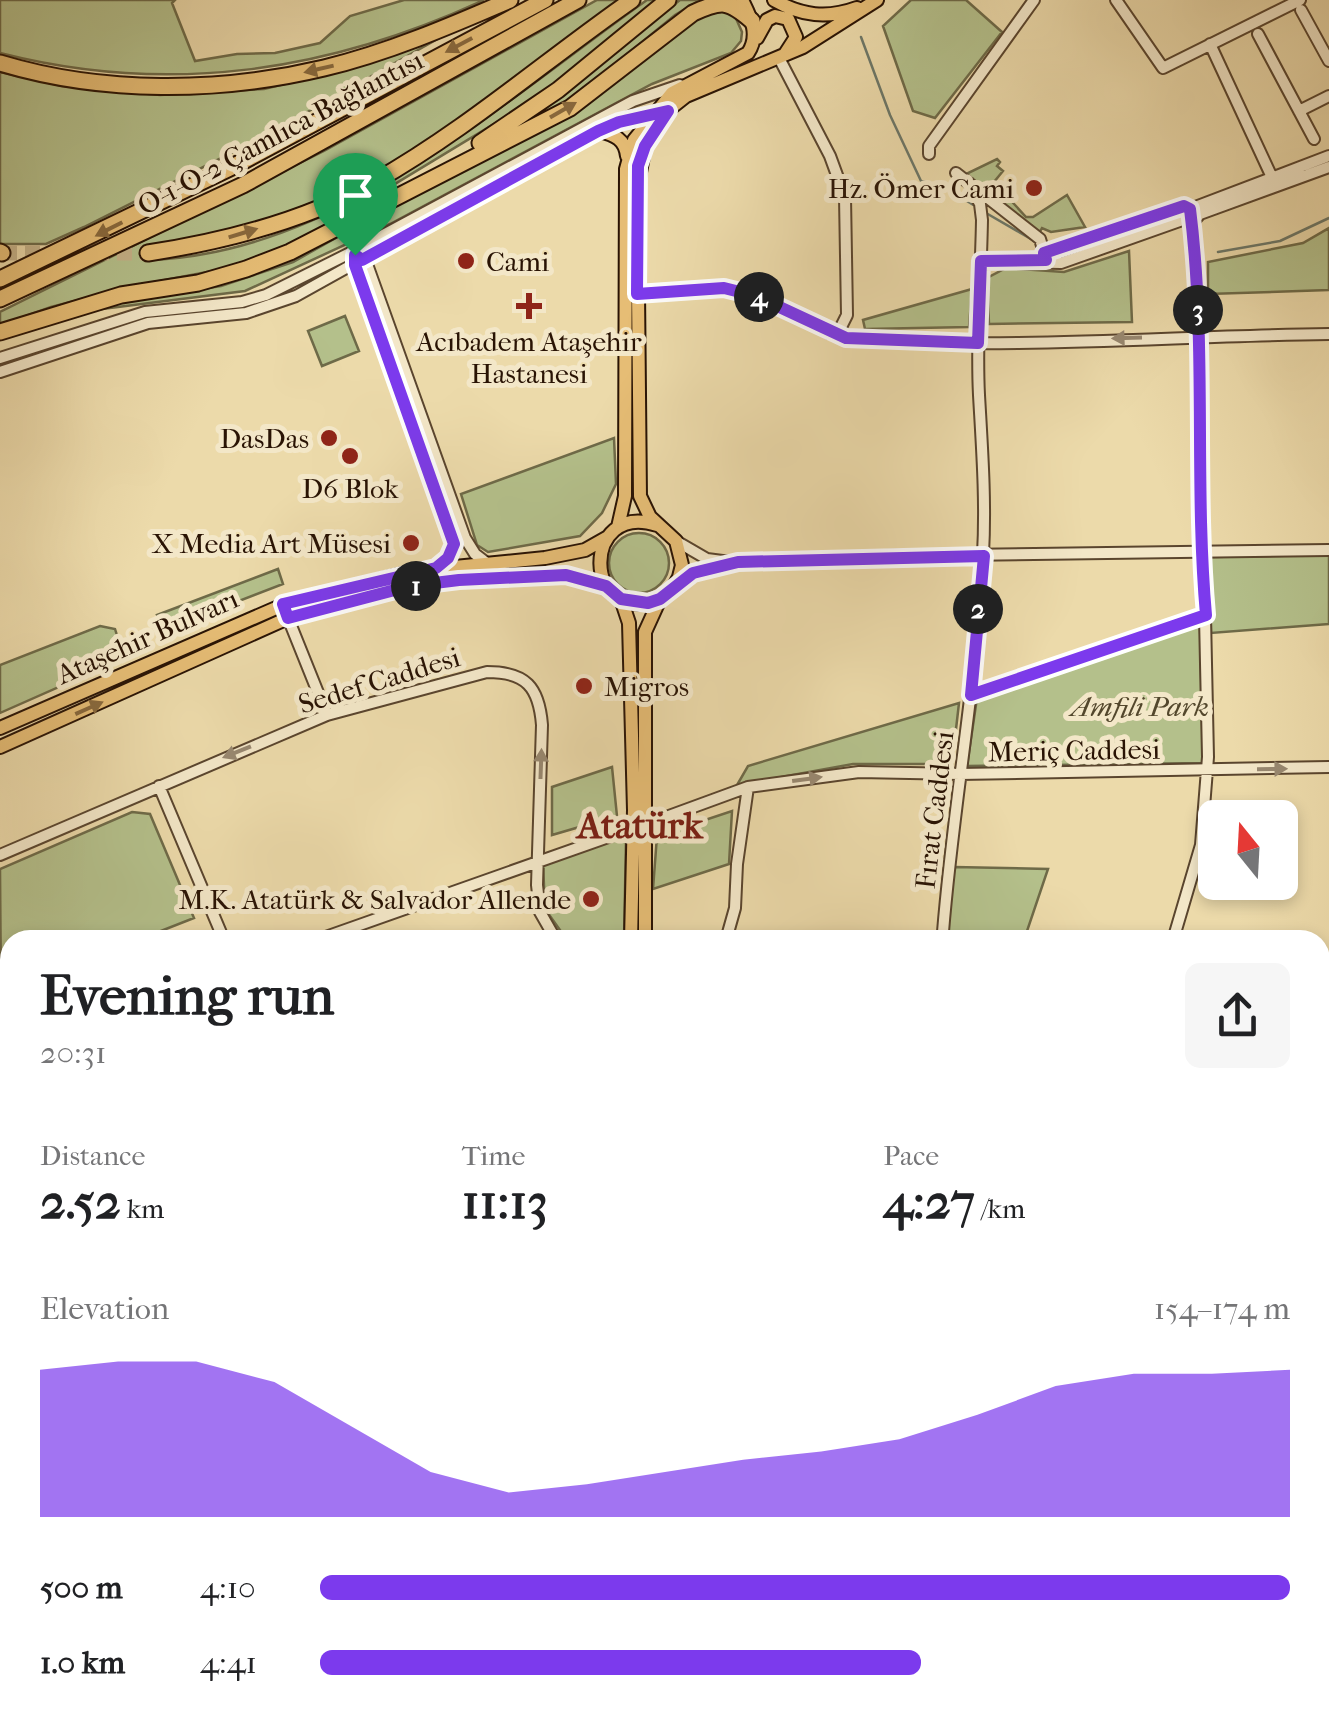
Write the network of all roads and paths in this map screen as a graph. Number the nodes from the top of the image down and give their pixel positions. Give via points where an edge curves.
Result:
1 (510, 0) edge
2 (545, 0) edge
3 (578, 0) edge
4 (632, 0) edge
5 (668, 0) edge
6 (742, 0) edge
7 (774, 0) edge
8 (876, 0) edge
9 (1034, 0) edge
10 (1116, 0) edge
11 (1301, 5) edge
12 (752, 21) junction
13 (1258, 34) dead end
14 (754, 44) junction
15 (1210, 44) junction
16 (781, 57) junction
17 (1329, 61) edge
18 (0, 63) edge
19 (690, 82) junction
20 (1329, 96) edge
21 (668, 111) junction
22 (1298, 111) junction
23 (652, 114) junction
24 (598, 131) junction
25 (1314, 139) dead end
26 (929, 154) dead end
27 (1329, 156) edge
28 (628, 162) junction
29 (1329, 167) edge
30 (956, 173) dead end
31 (1274, 181) junction
32 (970, 183) junction
33 (1191, 216) junction
34 (353, 220) junction
35 (148, 252) tunnel mouth
36 (1045, 257) junction
37 (358, 261) junction
38 (981, 261) junction
39 (0, 279) edge
40 (637, 294) junction
41 (0, 302) edge
42 (0, 332) edge
43 (829, 333) junction
44 (1329, 334) edge
45 (1199, 336) junction
46 (978, 343) junction
47 (0, 358) edge
48 (0, 372) edge
49 (660, 526) junction
50 (613, 532) junction
51 (676, 541) junction
52 (1329, 550) edge
53 (1202, 552) junction
54 (984, 556) junction
55 (738, 562) junction
56 (488, 564) junction
57 (436, 568) junction
58 (606, 586) junction
59 (673, 588) junction
60 (621, 599) junction
61 (660, 599) junction
62 (285, 611) junction
63 (1206, 615) junction
64 (971, 695) junction
65 (328, 715) junction
66 (0, 728) edge
67 (0, 747) edge
68 (1329, 767) edge
69 (1207, 770) junction
70 (960, 774) junction
71 (159, 786) junction
72 (748, 787) junction
73 (640, 826) junction
74 (0, 855) edge
75 (537, 861) junction
76 (220, 930) edge
77 (346, 930) edge
78 (550, 930) edge
79 (632, 930) edge
80 (645, 930) edge
81 (729, 930) edge
82 (943, 930) edge
83 (1176, 930) edge

1 -> 18 highway via 326,68 226,84 114,84
2 -> 39 highway, O-1-O-2 Çamlıca Bağlantısı via 232,167
3 - 41 highway, O-1-O-2 Çamlıca Bağlantısı via 243,186
35 -> 4 highway via 210,244 374,182
5 - 34 highway via 511,125
6 - 12 main road
7 - 8 main road via 822,16
8 - 16 main road
9 - 26 street
10 - 15 street via 1163,68
11 - 15 street
11 - 17 street
12 - 14 main road
34 -> 12 highway via 570,108 712,3 732,4
13 - 22 street
14 - 16 main road via 767,20 788,19 796,37
14 - 19 main road via 741,58
15 - 31 street
16 - 21 main road via 686,96
16 - 43 street via 845,198 847,315
19 - 23 main road
19 - 37 street via 632,101
20 - 22 street
21 - 23 street
21 - 40 main road via 638,166
22 - 25 street
23 - 24 street
23 - 28 main road
24 - 28 main road via 626,145
24 - 37 street
27 - 31 street
28 - 50 main road via 625,496
29 - 31 street
30 - 32 street
31 - 33 street
32 - 36 street via 1040,239
32 - 38 street, Fırat Caddesi via 981,210
33 - 36 street via 1184,206
33 - 45 street
34 - 42 highway via 246,270 121,295
36 - 38 street
37 - 47 street via 266,296 145,312
37 - 48 street via 296,296 246,313 148,323
37 - 56 street via 465,538
37 - 57 street via 452,536 448,558
38 - 46 street, Fırat Caddesi
40 - 43 street via 724,288 756,296
40 - 49 main road via 640,496
43 - 46 street
44 - 45 street
45 -> 46 street
45 - 53 street
46 - 54 street, Fırat Caddesi
49 - 50 main road via 646,522
49 - 51 main road
50 - 56 main road, Ataşehir Bulvarı via 572,553
50 - 58 main road via 599,561
51 - 55 street via 707,560
51 - 59 main road via 682,565
52 - 53 street
53 - 54 street
53 - 63 street
54 - 55 street
54 - 64 street, Fırat Caddesi
55 - 59 street via 693,573
56 - 57 main road, Ataşehir Bulvarı
57 - 62 main road, Ataşehir Bulvarı
58 - 60 main road
58 - 62 main road, Ataşehir Bulvarı via 545,574 459,580
59 - 61 main road
60 - 61 main road
60 - 73 main road via 630,623
61 - 73 main road via 645,632
62 - 65 street
62 - 66 main road, Ataşehir Bulvarı
67 -> 62 main road, Ataşehir Bulvarı
63 - 64 street
63 - 69 street
64 - 70 street, Fırat Caddesi
65 -> 71 street, Sedef Caddesi
75 -> 65 street, Sedef Caddesi via 542,726 539,700 528,682 487,672
69 -> 68 street, Meriç Caddesi
69 - 70 street, Meriç Caddesi
69 - 83 street via 1201,845
72 -> 70 street, Meriç Caddesi via 859,772
70 - 82 street, Fırat Caddesi
71 - 74 street, Sedef Caddesi
71 - 76 street
72 - 73 street, Meriç Caddesi
72 - 81 street
73 - 75 street, Meriç Caddesi
73 - 79 main road
73 - 80 main road
75 - 77 street, Meriç Caddesi
75 - 78 street, Sedef Caddesi via 540,912

